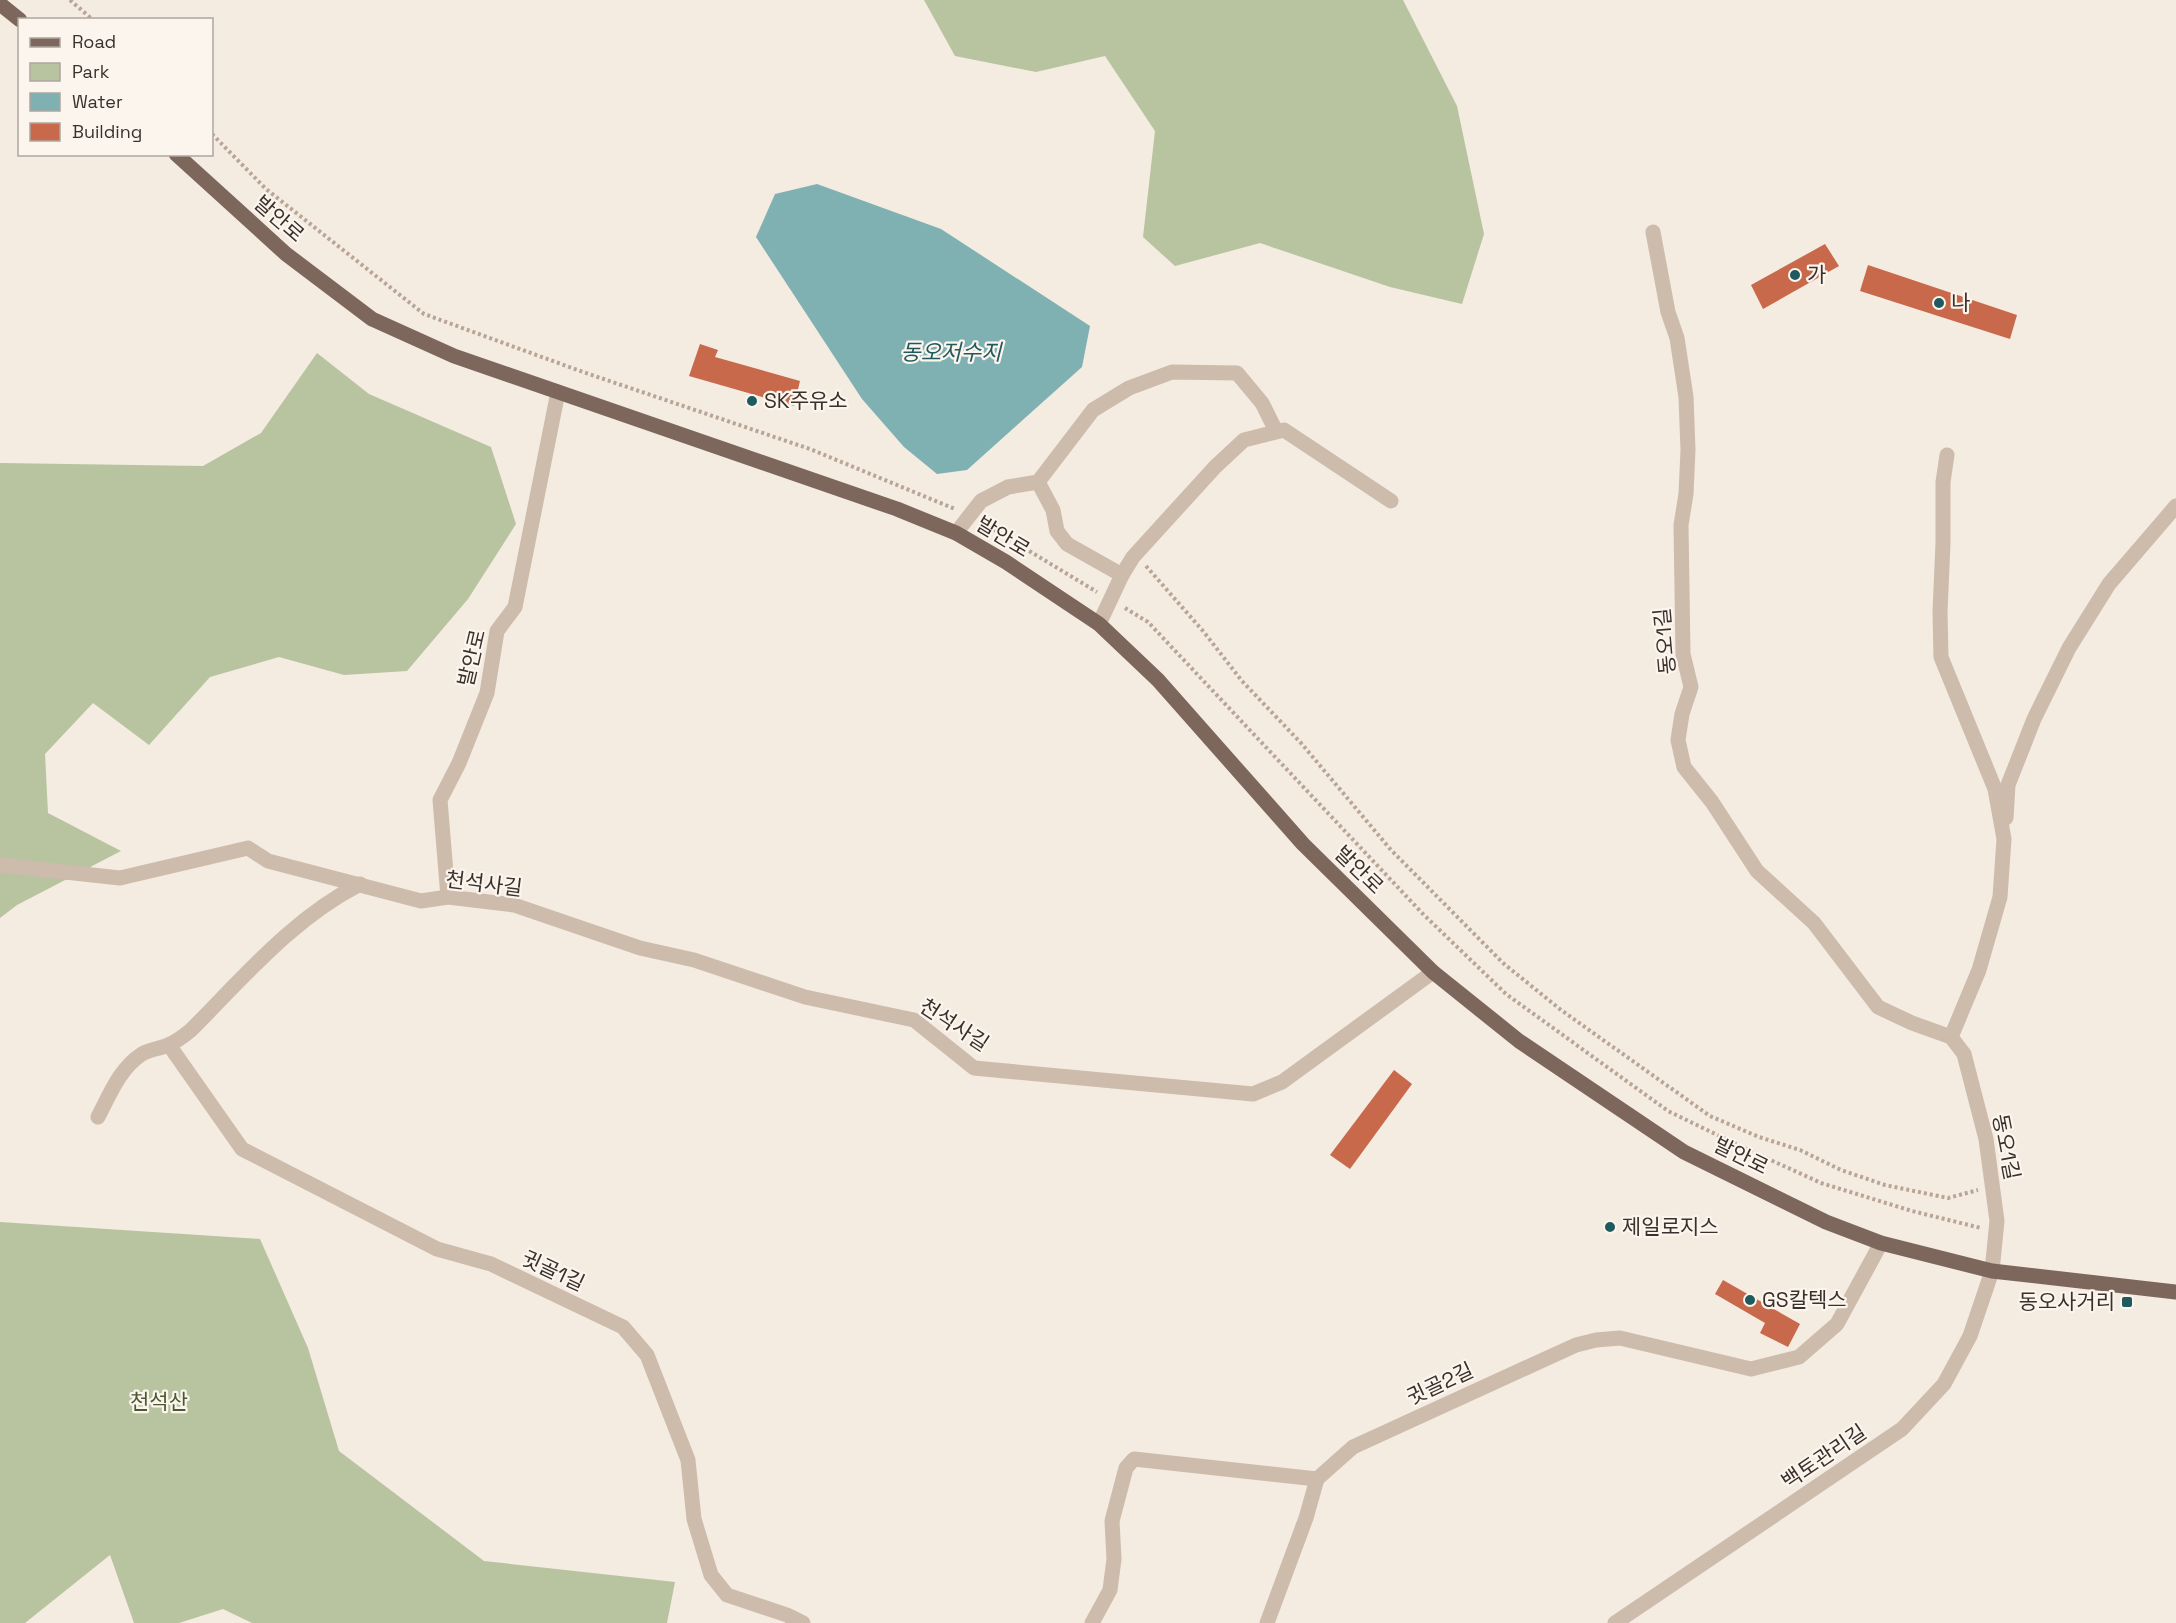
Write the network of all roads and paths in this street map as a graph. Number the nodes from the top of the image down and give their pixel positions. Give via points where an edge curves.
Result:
1 (70, 0) edge
2 (0, 4) edge
3 (18, 18) edge
4 (91, 18) edge
5 (213, 135) edge
6 (178, 156) edge
7 (1653, 232) dead end
8 (558, 392) junction
9 (1276, 431) junction
10 (1947, 455) dead end
11 (1038, 482) junction
12 (1391, 501) dead end
13 (2176, 506) edge
14 (970, 515) junction
15 (956, 533) junction
16 (1133, 557) junction
17 (1122, 575) junction
18 (1111, 600) junction
19 (1099, 624) junction
20 (2004, 839) junction
21 (0, 865) edge
22 (360, 884) junction
23 (448, 897) junction
24 (1433, 972) junction
25 (1950, 1037) junction
26 (169, 1045) junction
27 (98, 1117) dead end
28 (1992, 1184) junction
29 (1996, 1232) junction
30 (1881, 1243) junction
31 (1992, 1270) junction
32 (2176, 1292) edge
33 (1317, 1479) junction
34 (803, 1623) edge
35 (1092, 1623) edge
36 (1267, 1623) edge
37 (1615, 1623) edge

1 - 4 path
2 - 3 main road
5 - 14 path via 267,189 424,314 810,449
6 - 8 main road, 발안로 via 286,254 372,319 454,356
7 - 25 street, 동오1길 via 1686,397 1688,450 1681,525 1683,654 1691,687 1678,740 1684,767 1757,871 1814,923 1878,1007
8 - 15 main road, 발안로
8 - 23 street, 발안로 via 515,607 497,631 488,693 440,800
9 - 11 street via 1262,404 1237,373 1172,372 1128,388 1092,410
9 - 12 street via 1284,430
9 - 16 street via 1244,440 1215,466
10 - 20 street via 1943,482 1941,657 1995,789
11 - 14 street via 1008,487 981,501
11 - 17 street via 1053,510 1057,531 1068,544
13 - 20 street via 2109,584 2069,648 2034,719 2008,786
14 - 15 street
14 - 18 path
15 - 19 main road, 발안로
16 - 17 street
16 - 28 path via 1144,564 1398,857 1503,963 1561,1010 1710,1116 1759,1137 1885,1185 1948,1198
17 - 18 street
18 - 19 street
18 - 29 path via 1148,622 1423,914 1506,994 1668,1111 1821,1183
19 - 24 main road, 발안로 via 1158,680 1303,844
20 - 25 street via 2000,897 1979,970
21 - 22 street, 천석사길 via 120,878 248,848 268,861
22 - 23 street, 천석사길 via 421,901
22 - 26 street via 332,898 295,927 189,1032
23 - 24 street, 천석사길 via 514,905 640,948 694,960 805,997 914,1020 974,1068 1253,1094 1282,1082
24 - 30 main road, 발안로 via 1519,1041 1684,1152 1826,1222
25 - 28 street, 동오1길 via 1964,1054 1986,1139
26 - 27 street via 143,1053 123,1071
26 - 34 street, 귓골1길 via 242,1149 436,1249 491,1264 623,1327 647,1355 688,1460 694,1519 711,1575 727,1595
28 - 29 street, 동오1길
29 - 31 street, 동오1길
30 - 31 main road, 발안로
30 - 33 street, 귓골2길 via 1837,1324 1799,1357 1751,1369 1620,1338 1576,1345 1353,1447
31 - 32 main road, 발안로
31 - 37 street, 백토관리길 via 1970,1336 1944,1384 1902,1429
33 - 35 street via 1134,1459 1126,1468 1112,1521 1114,1559 1110,1590
33 - 36 street

